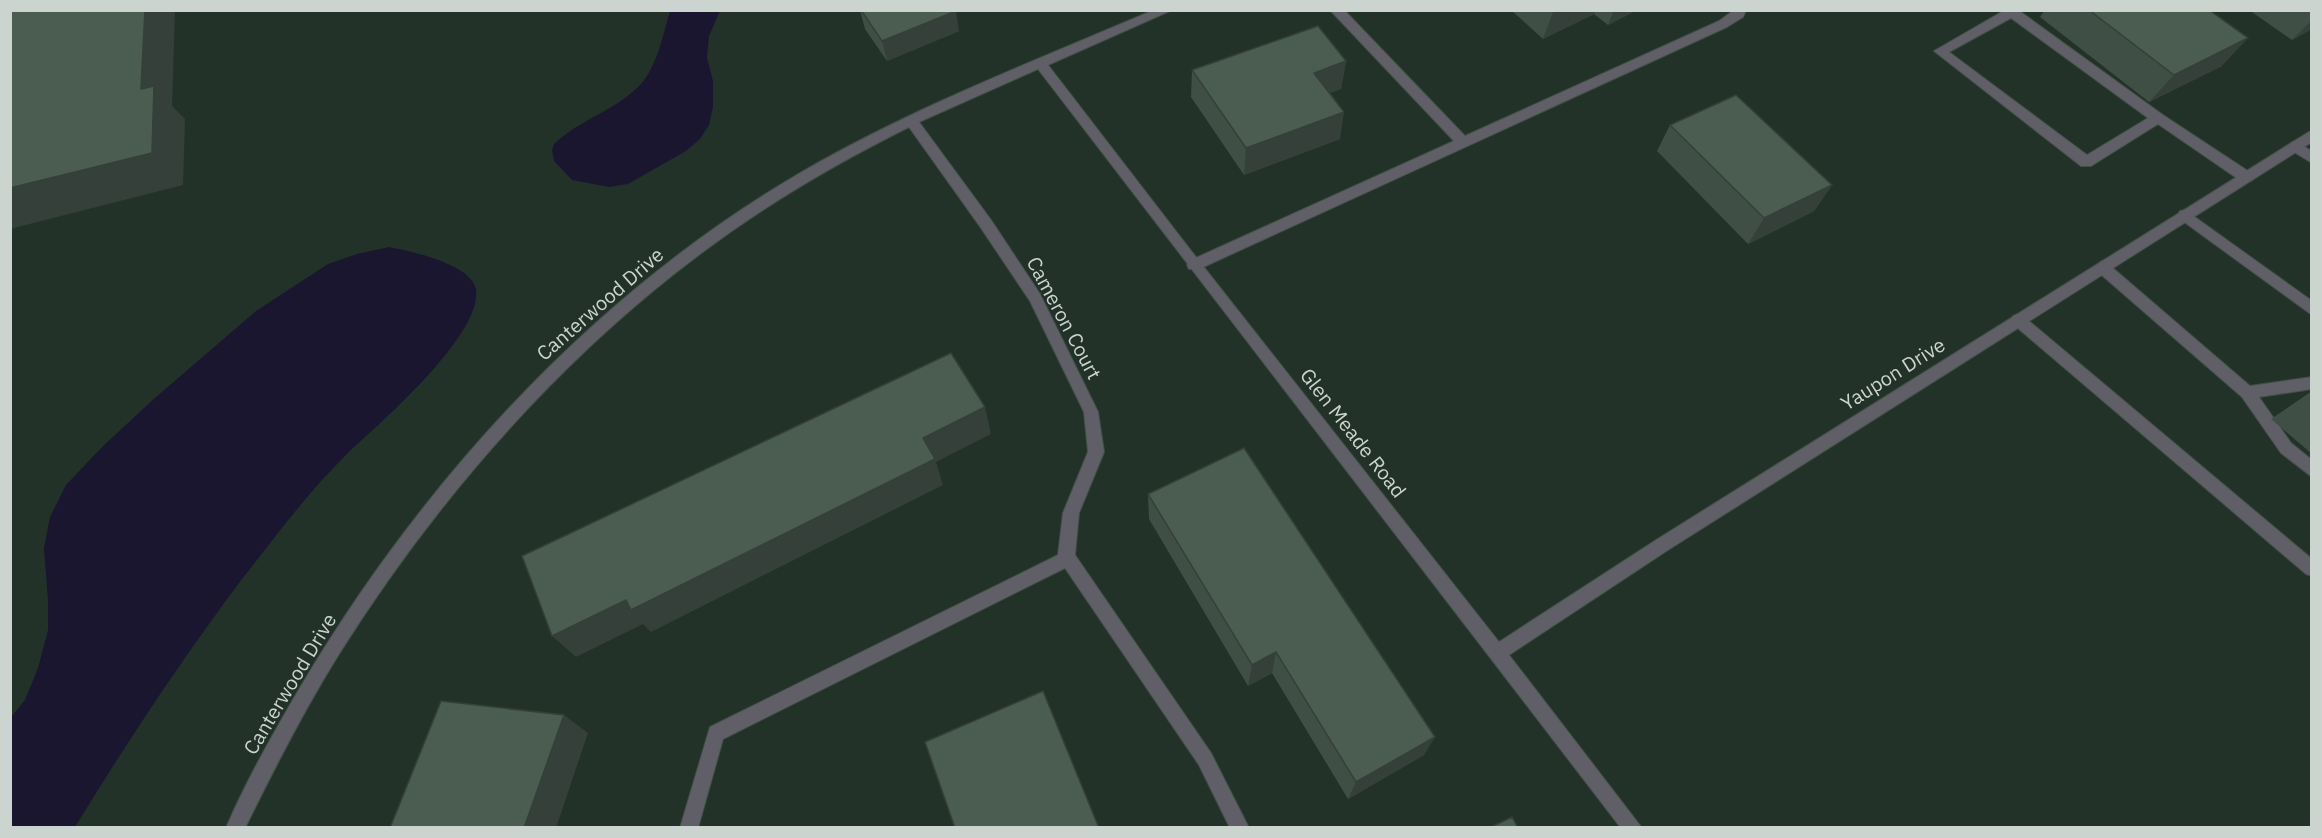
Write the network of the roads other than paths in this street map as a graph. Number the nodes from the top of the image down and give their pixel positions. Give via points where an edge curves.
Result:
1 (1166, 10) edge
2 (1336, 10) edge
3 (1740, 10) edge
4 (1041, 64) junction
5 (2158, 118) junction
6 (911, 120) junction
7 (2312, 135) edge
8 (1463, 142) junction
9 (2294, 146) junction
10 (2312, 158) edge
11 (2246, 177) junction
12 (2185, 215) junction
13 (1194, 265) junction
14 (2102, 267) junction
15 (2312, 309) edge
16 (2018, 320) junction
17 (2310, 382) edge
18 (2247, 393) junction
19 (2312, 470) edge
20 (1068, 558) junction
21 (2312, 569) edge
22 (1499, 652) junction
23 (235, 828) edge
24 (689, 828) edge
25 (1240, 828) edge
26 (1633, 828) edge

1 - 4 street, Canterwood Drive
2 - 8 street
3 - 8 street via 1723,24
4 - 6 street, Canterwood Drive
4 - 13 street, Glen Meade Road
5 - 5 street via 2086,162 1940,51 2012,12
5 - 11 street
6 - 20 street, Cameron Court via 1035,298 1091,412 1096,452 1071,513
6 - 23 street, Canterwood Drive via 757,206 677,264 581,345 529,397 418,527 359,610 254,786
7 - 9 street, Yaupon Drive
8 - 13 street
9 - 10 street
9 - 11 street, Yaupon Drive
11 - 12 street, Yaupon Drive
12 - 14 street, Yaupon Drive
12 - 15 street
13 - 22 street, Glen Meade Road
14 - 16 street, Yaupon Drive
14 - 18 street
16 - 21 street
16 - 22 street, Yaupon Drive
17 - 18 street
18 - 19 street via 2286,448
20 - 24 street via 716,733
20 - 25 street via 1205,759
22 - 26 street, Glen Meade Road

